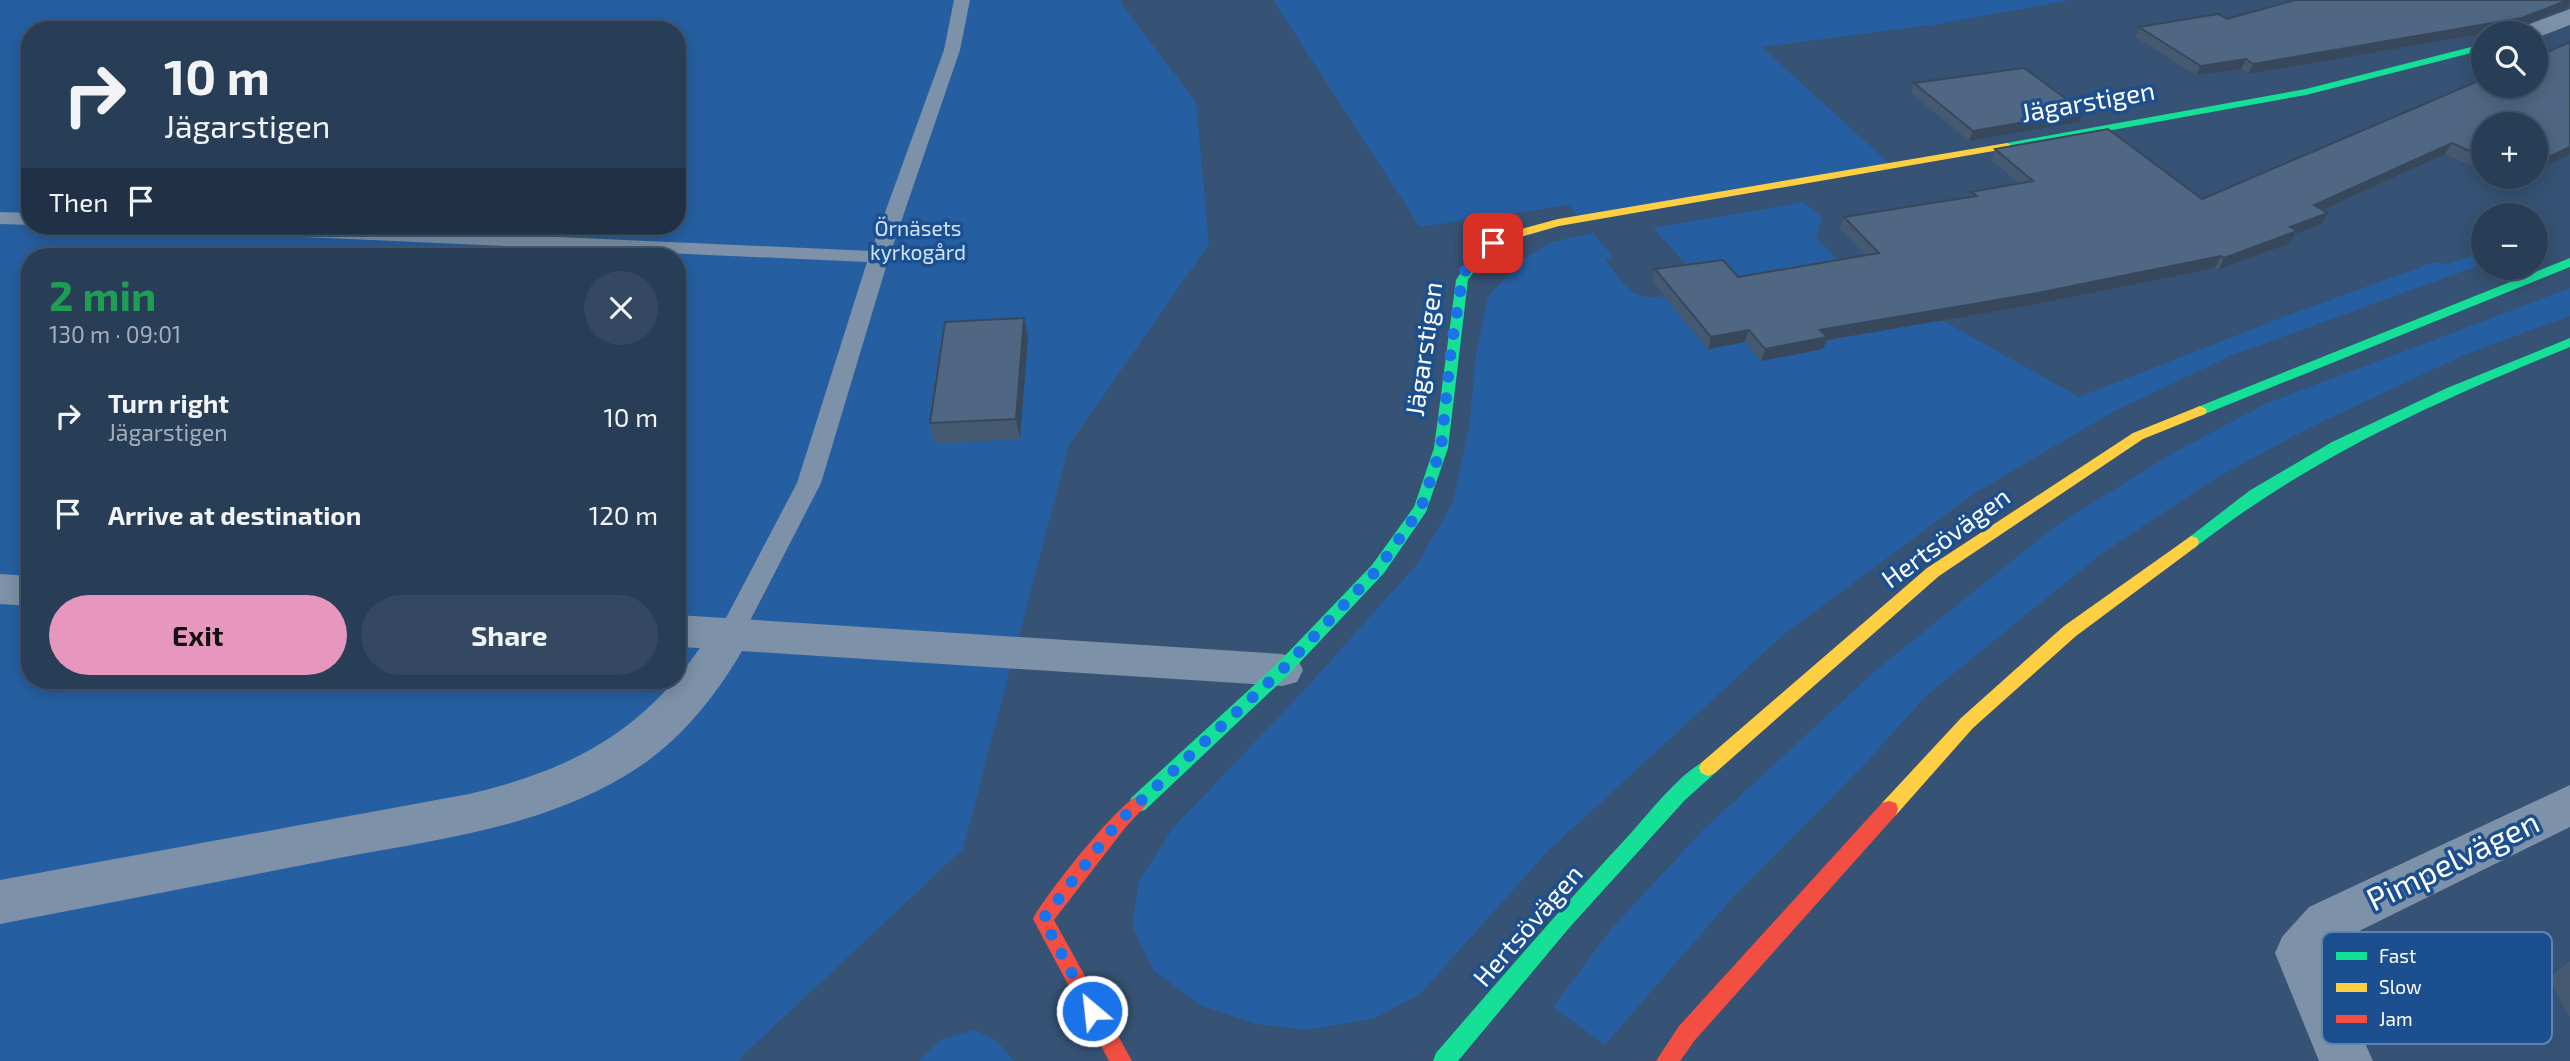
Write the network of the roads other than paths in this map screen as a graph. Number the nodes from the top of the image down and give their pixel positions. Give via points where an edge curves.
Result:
1 (962, 0) edge
2 (2570, 16) edge
3 (2548, 25) edge
4 (2471, 51) edge
5 (0, 218) edge
6 (21, 219) edge
7 (390, 235) edge
8 (679, 248) edge
9 (686, 248) edge
10 (879, 257) junction
11 (2570, 262) edge
12 (2570, 342) edge
13 (0, 589) edge
14 (21, 590) edge
15 (686, 632) edge
16 (730, 635) junction
17 (1282, 670) junction
18 (2570, 805) edge
19 (0, 902) edge
20 (2322, 1005) edge
21 (2339, 1044) edge
22 (1121, 1061) edge
23 (1444, 1061) edge
24 (1667, 1061) edge
25 (2346, 1061) edge

1 - 10 lane via 952,50
2 - 3 street
4 - 17 main road, Jägarstigen via 2285,98 1558,223 1493,243 1468,263 1462,280 1441,448 1421,508 1378,569
5 - 6 lane
7 - 8 lane
9 - 10 lane
10 - 16 lane via 810,484
11 - 23 main road, Hertsövägen via 2138,436 1933,572 1678,794
12 - 24 main road via 2374,427 2263,489 2070,631 1967,723 1687,1033
13 - 14 street
15 - 16 street
16 - 17 street
16 - 19 street via 710,670 657,730 615,759 555,790 430,821
17 - 22 main road, Jägarstigen via 1118,822 1043,919
18 - 20 street, Pimpelvägen via 2326,923 2300,953
21 - 25 street, Pimpelvägen

